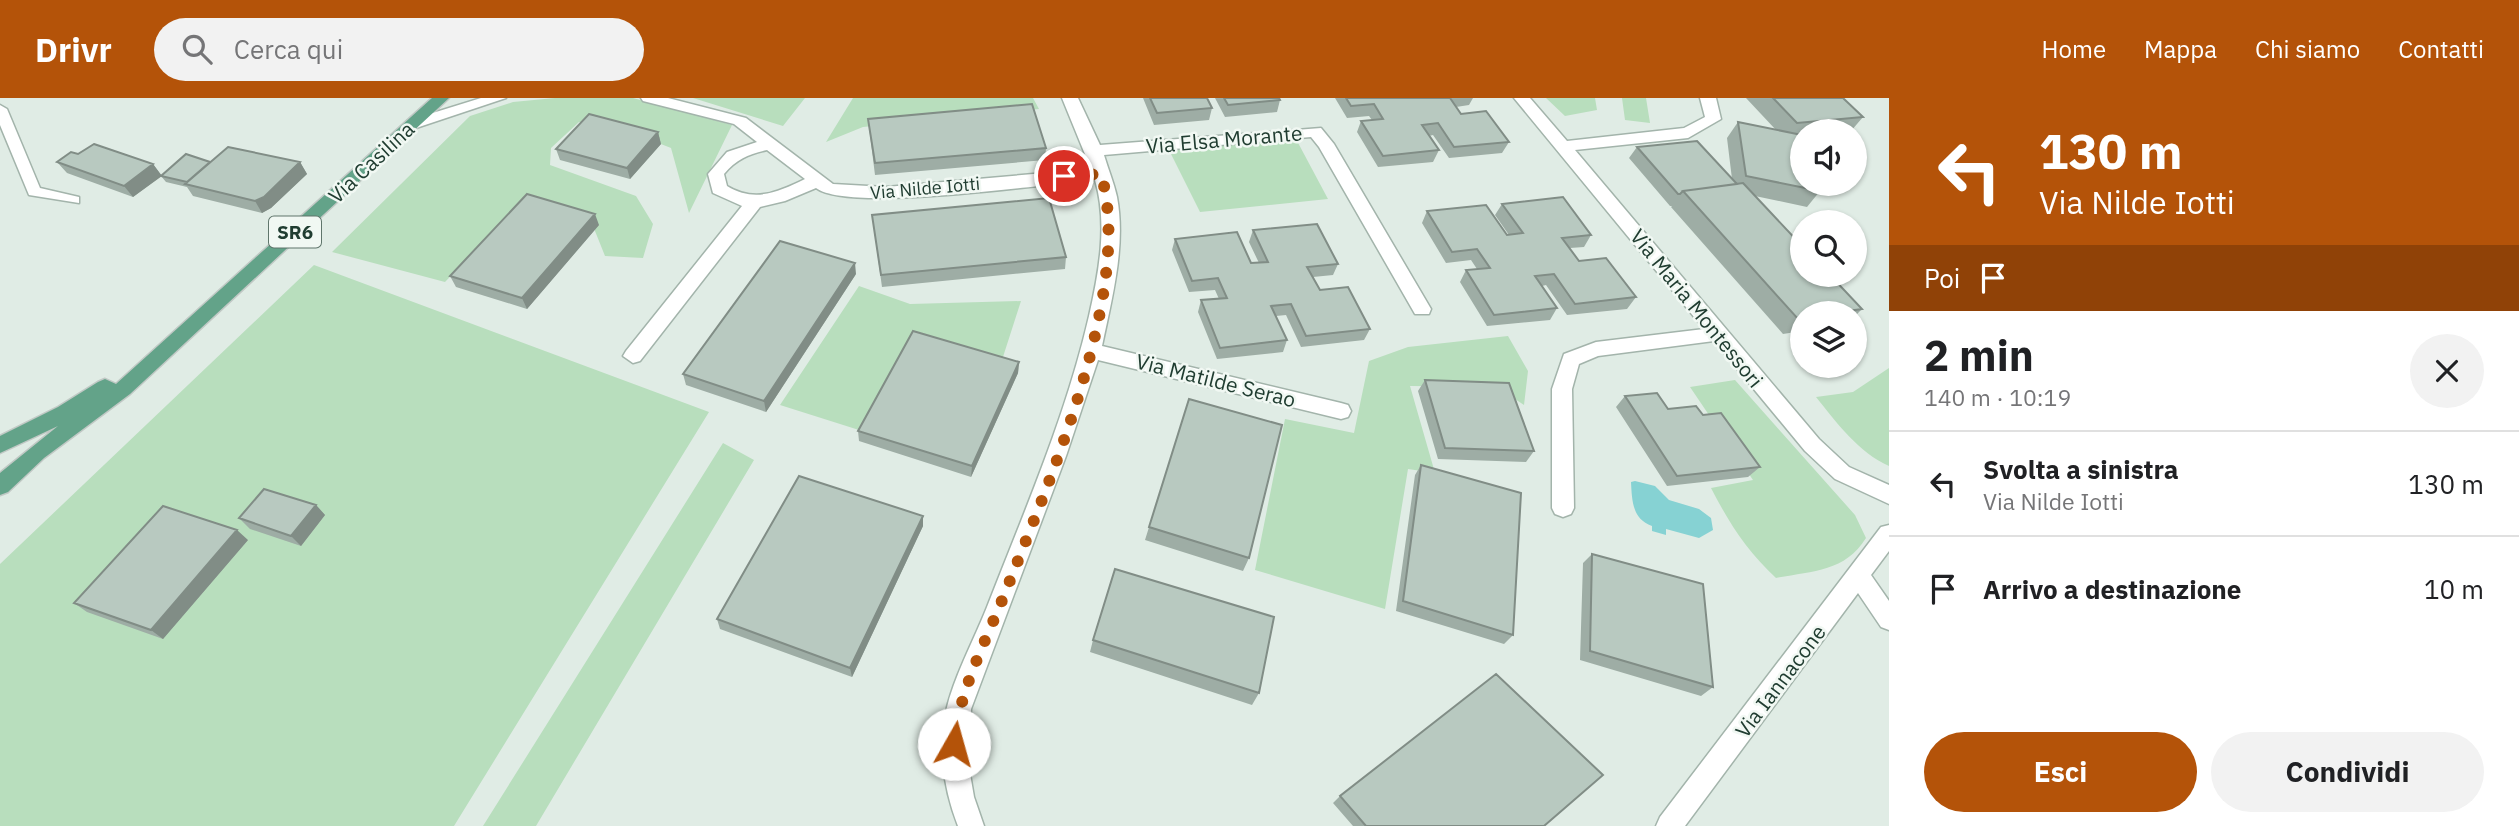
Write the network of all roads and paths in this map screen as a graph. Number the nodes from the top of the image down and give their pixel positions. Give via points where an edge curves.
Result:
1 (441, 98) edge
2 (498, 98) edge
3 (649, 98) edge
4 (1070, 98) edge
5 (1522, 98) edge
6 (1708, 98) edge
7 (0, 109) edge
8 (413, 124) junction
9 (772, 144) junction
10 (1565, 146) junction
11 (1094, 151) junction
12 (1101, 174) junction
13 (816, 181) junction
14 (74, 200) dead end
15 (754, 203) junction
16 (1422, 309) dead end
17 (1717, 334) junction
18 (177, 340) junction
19 (1091, 351) junction
20 (634, 356) dead end
21 (1341, 411) dead end
22 (0, 445) edge
23 (0, 486) edge
24 (1889, 495) edge
25 (1563, 508) dead end
26 (1889, 534) edge
27 (1859, 576) junction
28 (1889, 620) edge
29 (971, 826) edge
30 (1669, 826) edge

1 - 8 main road, Via Casilina / SR6
2 - 8 street
3 - 9 street, Via Nilde Iotti via 740,121
4 - 11 street
5 - 10 street, Via Maria Montessori
6 - 10 street via 1713,119 1688,133
7 - 14 lane via 34,192
8 - 18 main road, Via Casilina / SR6
9 - 13 street, Via Nilde Iotti
9 - 15 street via 742,150 724,160 716,174 719,189 733,199
10 - 17 street, Via Maria Montessori
11 - 12 street
11 - 16 street, Via Elsa Morante via 1315,132
12 - 13 street, Via Nilde Iotti via 867,194 829,189
12 - 19 street via 1110,210 1110,254
13 - 15 street via 777,199
15 - 20 street
17 - 24 street, Via Maria Montessori via 1812,445 1842,473
17 - 25 street via 1596,349 1571,359 1562,389
18 - 22 main road, Via Casilina / SR6 via 65,413
18 - 23 main road, Via Casilina / SR6
19 - 21 street, Via Matilde Serao
19 - 29 street via 959,709 956,777
26 - 27 street, Via Iannacone
27 - 28 street
27 - 30 street, Via Iannacone

